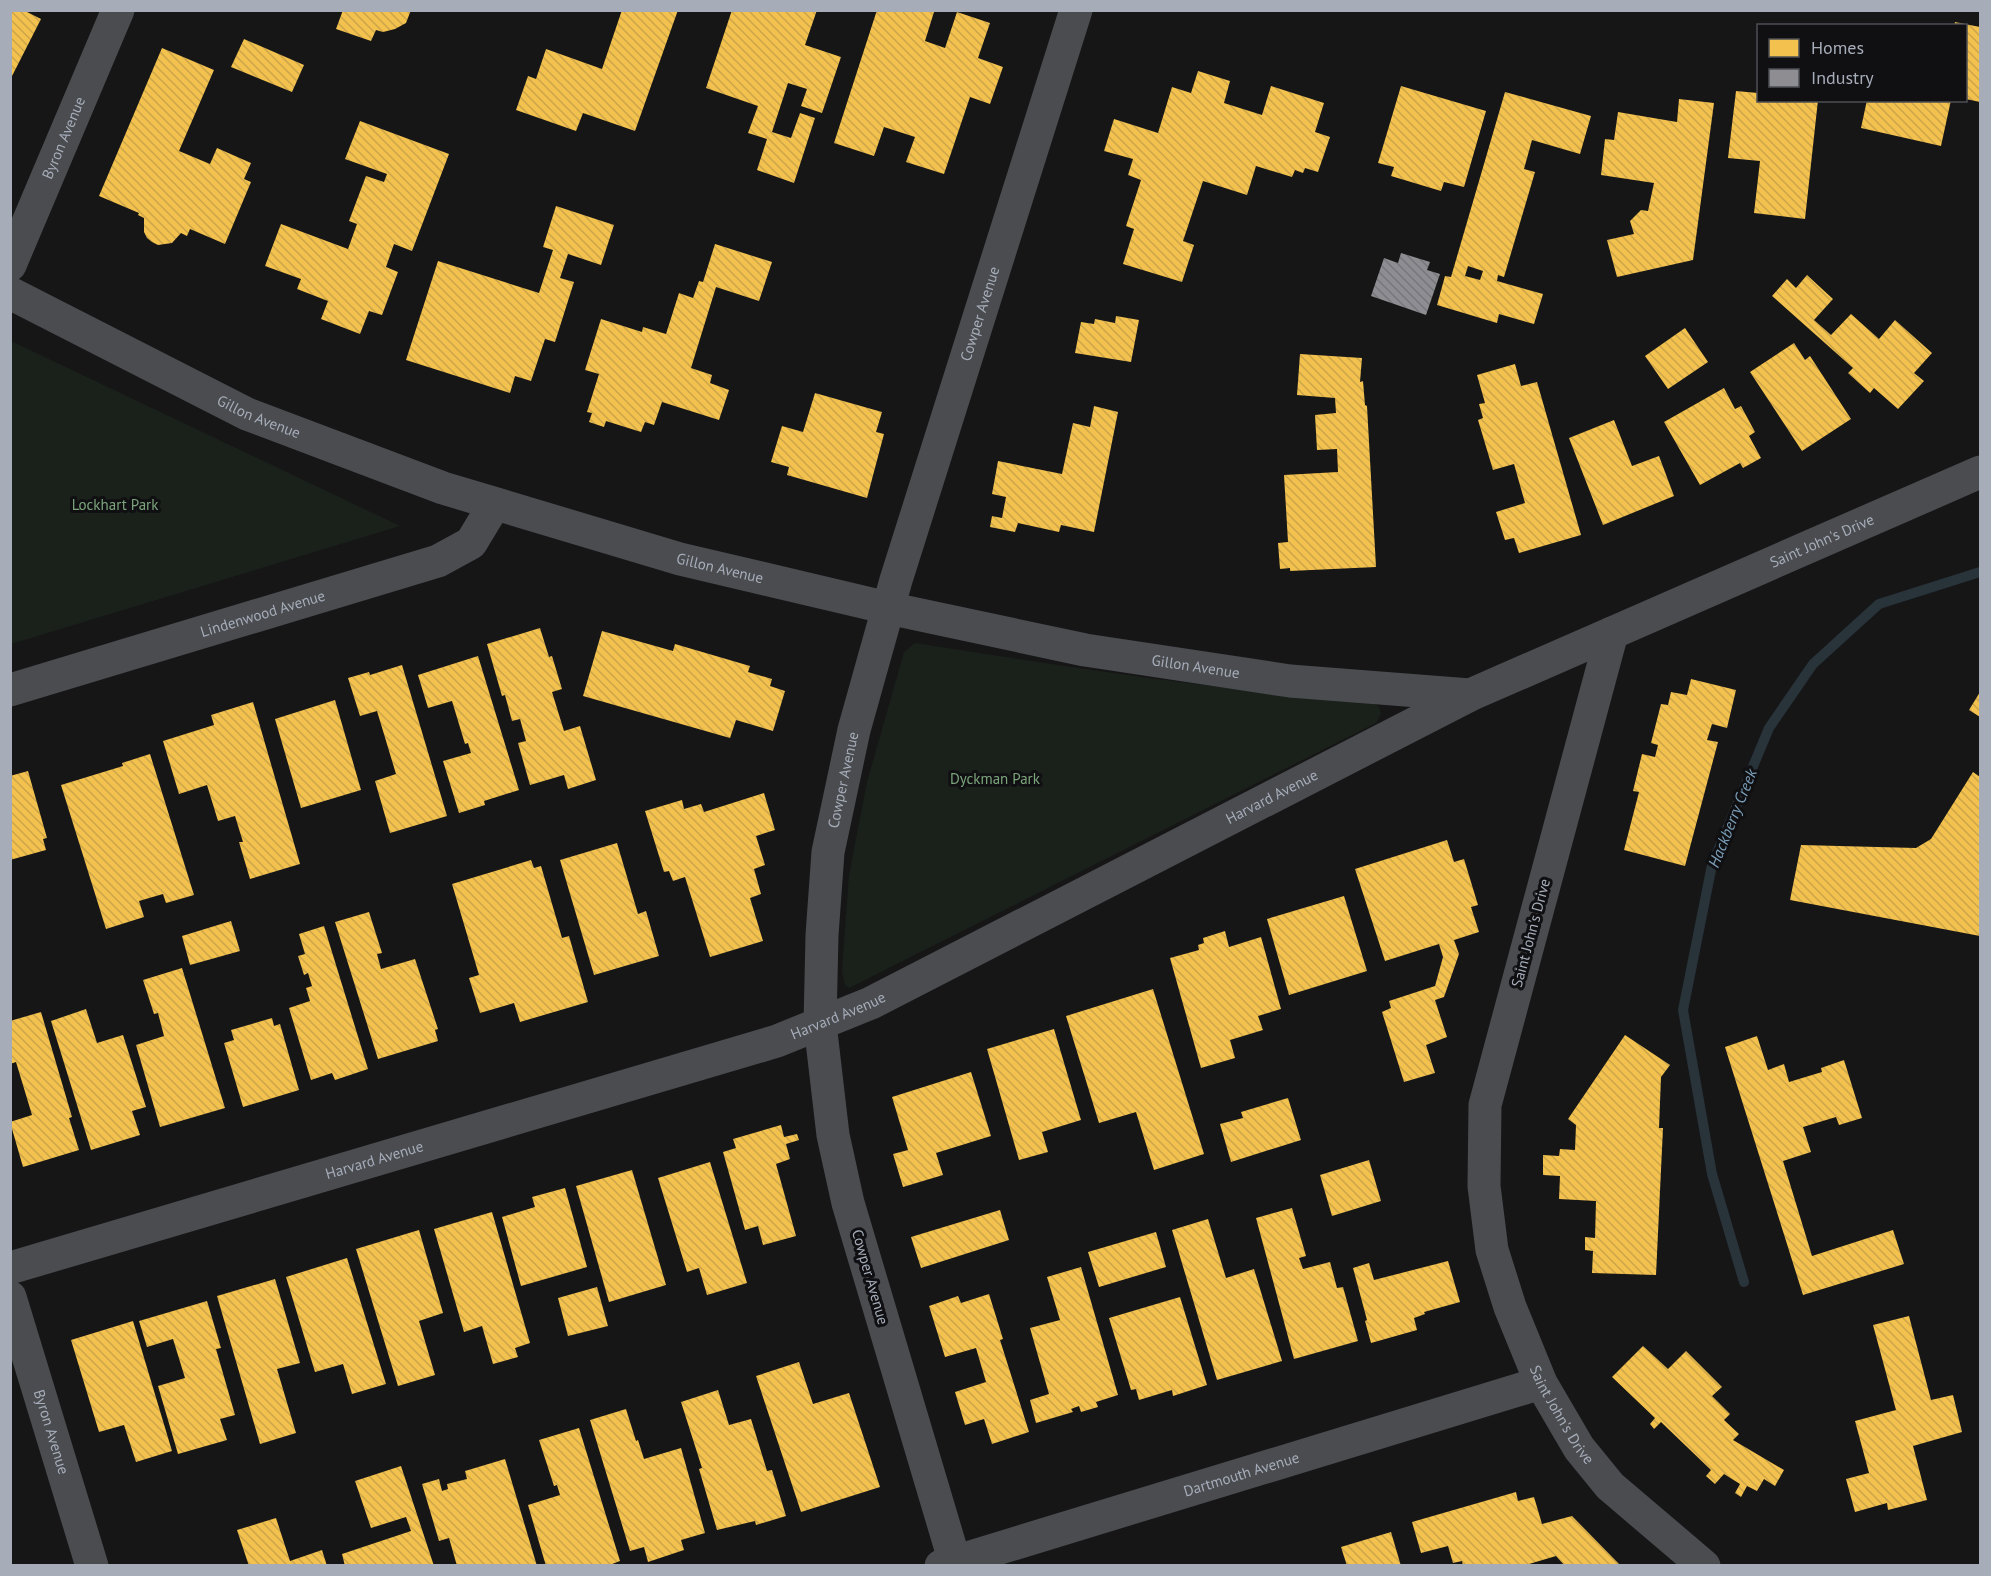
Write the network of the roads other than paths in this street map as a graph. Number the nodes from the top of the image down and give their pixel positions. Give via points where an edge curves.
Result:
1 (118, 10) edge
2 (1076, 10) edge
3 (10, 265) edge
4 (10, 293) edge
5 (1980, 472) edge
6 (494, 505) junction
7 (888, 608) junction
8 (1612, 633) junction
9 (10, 690) edge
10 (1470, 695) junction
11 (820, 1024) junction
12 (10, 1268) edge
13 (10, 1297) edge
14 (1541, 1383) junction
15 (950, 1564) edge
16 (92, 1566) edge
17 (1704, 1566) edge

1 - 3 street, Byron Avenue
2 - 7 street, Cowper Avenue
4 - 6 street, Gillon Avenue via 248,414
5 - 8 street, Saint John's Drive
6 - 7 street, Gillon Avenue via 680,559
6 - 9 street, Lindenwood Avenue via 471,543 438,561
7 - 10 street, Gillon Avenue via 1085,650 1290,681
7 - 11 street, Cowper Avenue via 854,730 828,852
8 - 10 street, Harvard Avenue
8 - 14 street, Saint John's Drive via 1485,1105 1484,1185 1492,1250
10 - 11 street, Harvard Avenue via 871,1003
11 - 12 street, Harvard Avenue via 765,1044
11 - 15 street, Cowper Avenue via 833,1135 848,1203
13 - 16 street, Byron Avenue
14 - 15 street, Dartmouth Avenue
14 - 17 street, Saint John's Drive via 1579,1448 1610,1486

